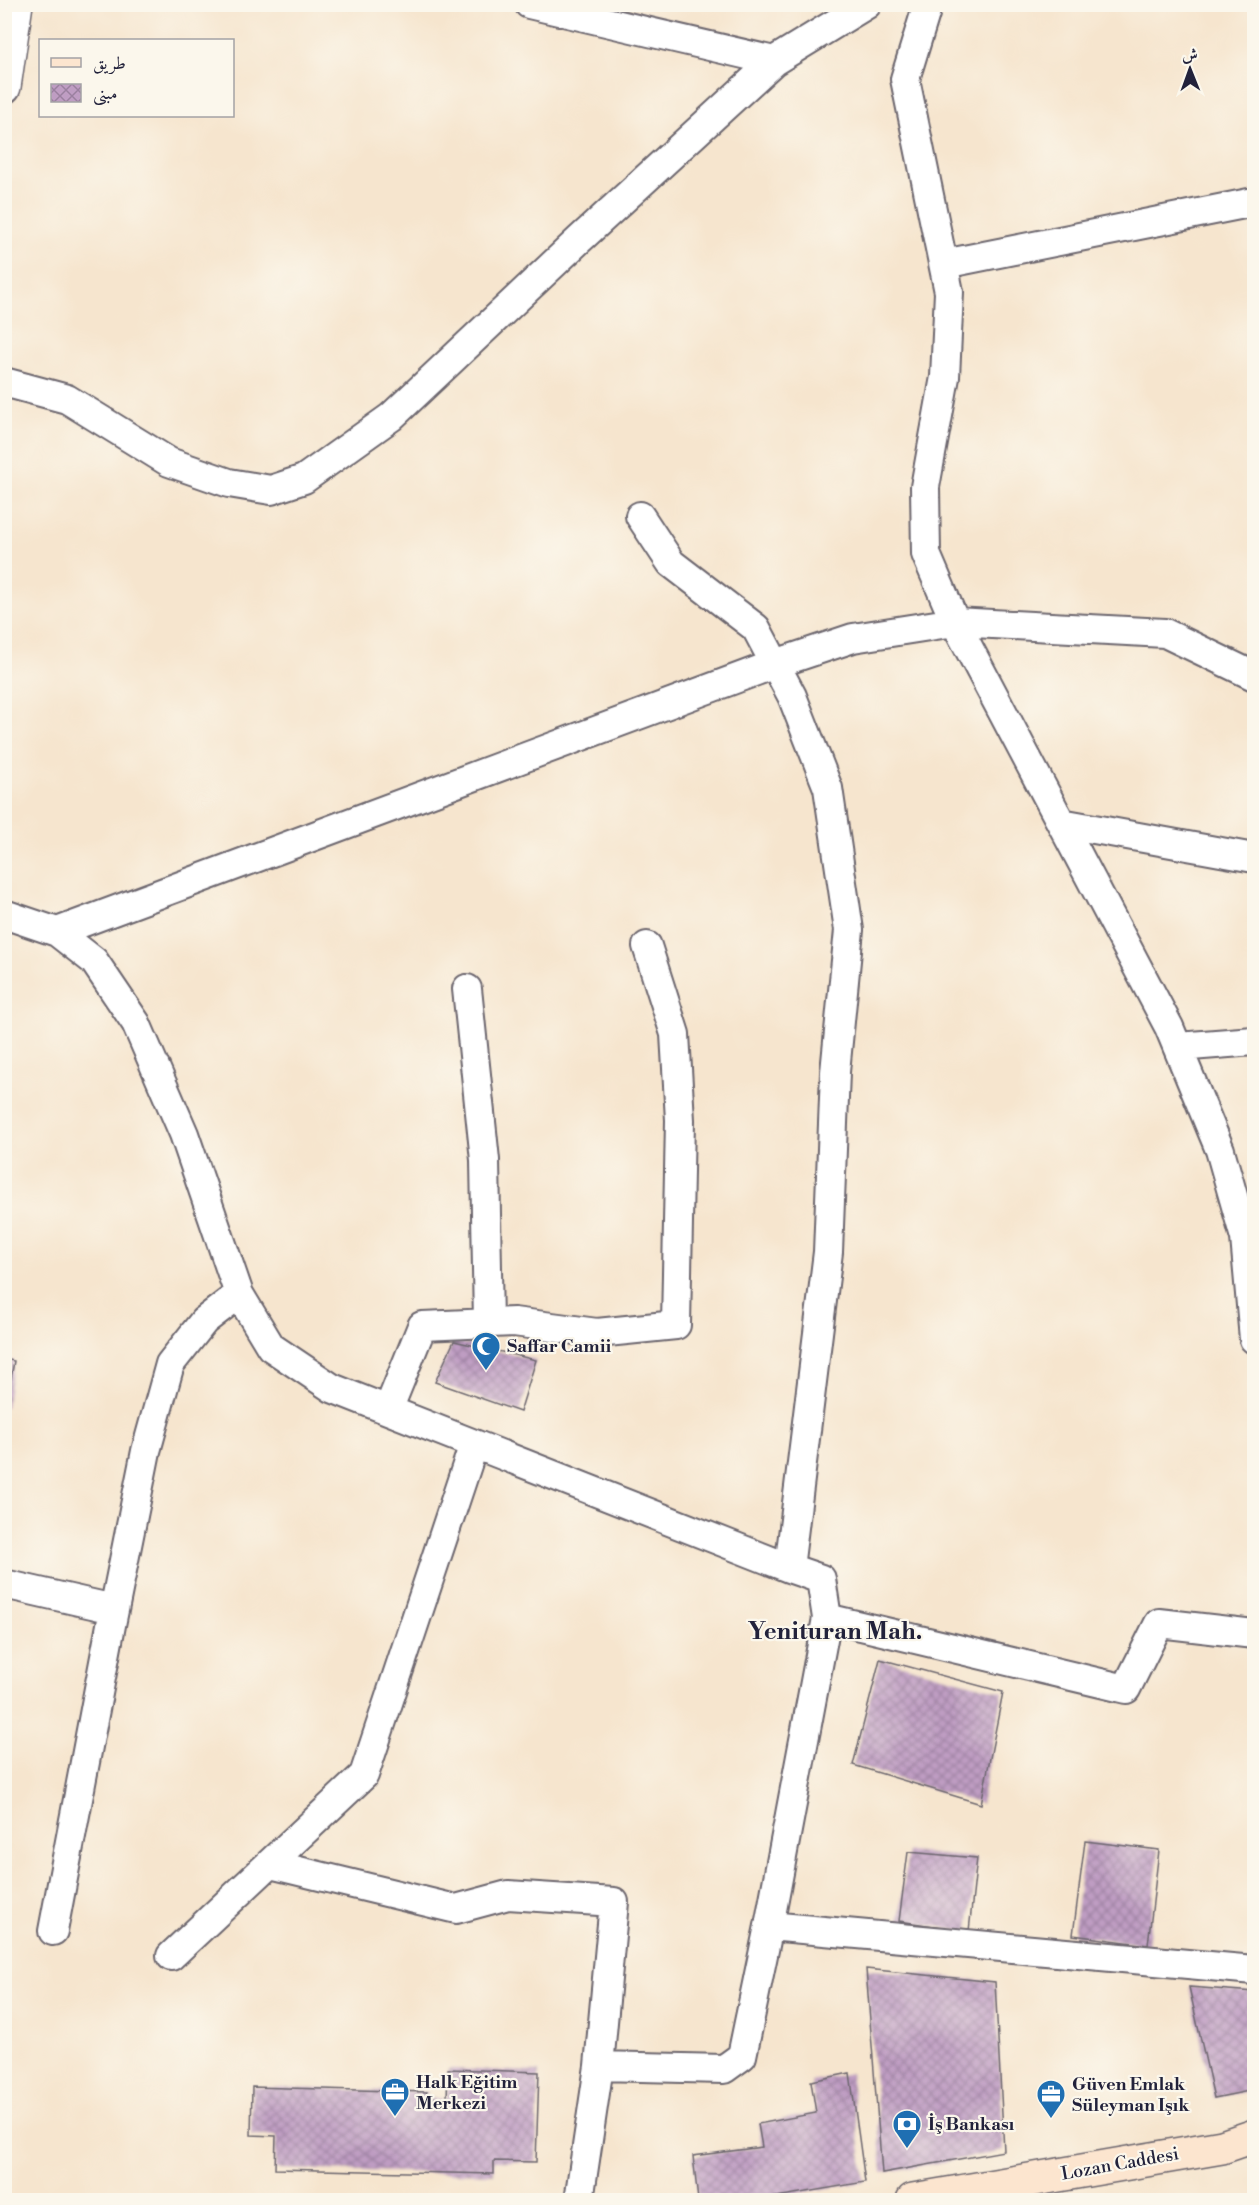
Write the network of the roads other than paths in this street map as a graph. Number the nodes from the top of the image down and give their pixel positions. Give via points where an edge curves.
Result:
1 (16, 4) edge
2 (529, 4) edge
3 (867, 4) edge
4 (928, 4) edge
5 (774, 62) junction
6 (4, 87) edge
7 (1254, 202) edge
8 (944, 264) junction
9 (4, 382) edge
10 (640, 516) dead end
11 (955, 622) junction
12 (775, 664) junction
13 (1254, 676) edge
14 (1061, 823) junction
15 (1254, 858) edge
16 (4, 914) edge
17 (57, 932) junction
18 (647, 946) dead end
19 (467, 989) dead end
20 (1254, 1041) edge
21 (1178, 1047) junction
22 (1250, 1239) edge
23 (239, 1294) junction
24 (488, 1323) junction
25 (1254, 1339) edge
26 (388, 1410) junction
27 (474, 1444) junction
28 (789, 1568) junction
29 (4, 1584) edge
30 (114, 1609) junction
31 (827, 1617) junction
32 (1254, 1634) edge
33 (270, 1864) junction
34 (769, 1926) junction
35 (53, 1931) dead end
36 (171, 1956) dead end
37 (1254, 1970) edge
38 (600, 2066) junction
39 (1254, 2136) edge
40 (579, 2200) edge
41 (913, 2200) edge

1 - 6 street
2 - 5 street
3 - 5 street
4 - 8 street via 905,79
5 - 9 street via 390,417 304,479 271,490 229,483 169,462 67,399
7 - 8 street
8 - 11 street via 949,292 945,377 924,487 926,554
10 - 12 street via 671,562 756,628
11 - 12 street via 853,638
11 - 13 street via 1165,633
11 - 14 street
12 - 17 street
12 - 28 street via 792,696 828,788 849,930 835,1072 828,1252
14 - 15 street
14 - 21 street
16 - 17 street
17 - 23 street via 94,961 136,1023 184,1134
18 - 24 street via 675,1034 680,1120 676,1324 597,1333 514,1322
19 - 24 street via 485,1160
20 - 21 street
21 - 22 street via 1220,1150
22 - 25 street
23 - 26 street via 271,1347 332,1388
23 - 30 street via 204,1321 170,1364 146,1450
24 - 26 street via 422,1326
26 - 27 street
27 - 28 street
27 - 33 street via 364,1774
28 - 31 street via 820,1578
29 - 30 street
30 - 35 street
31 - 32 street via 1126,1689 1159,1623
31 - 34 street
33 - 36 street
33 - 38 street via 456,1909 508,1895 614,1902
34 - 37 street
34 - 38 street via 742,2056 724,2068
38 - 40 street
39 - 41 main road, Lozan Caddesi via 1222,2147

